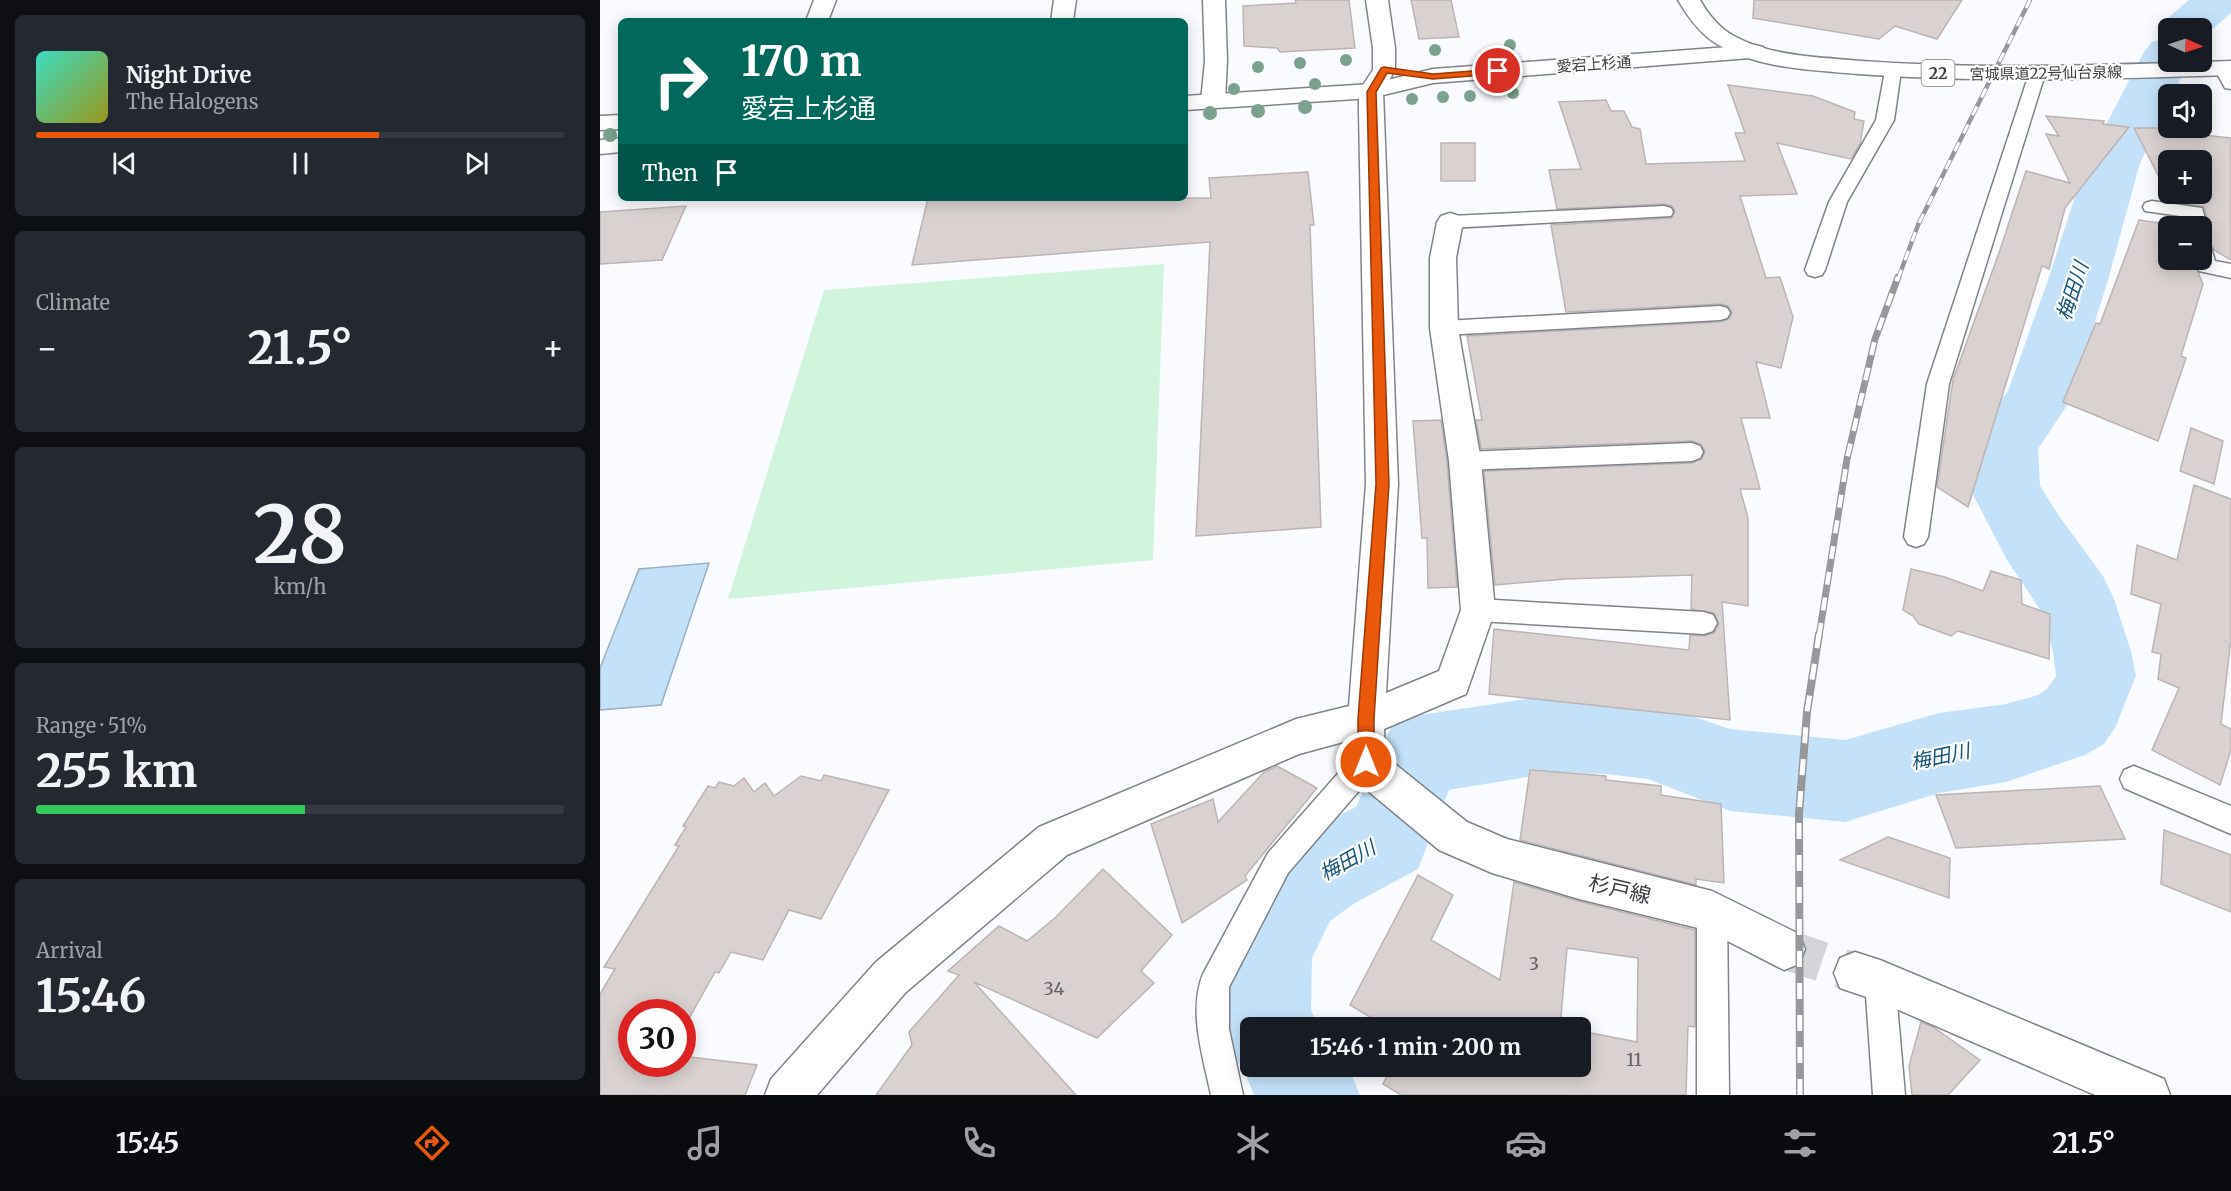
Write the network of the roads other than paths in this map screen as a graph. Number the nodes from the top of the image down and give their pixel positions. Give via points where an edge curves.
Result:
1 (825, 0) edge
2 (1065, 0) edge
3 (1214, 0) edge
4 (1377, 0) edge
5 (1689, 0) edge
6 (818, 18) edge
7 (1062, 18) edge
8 (1755, 52) junction
9 (1893, 71) junction
10 (2228, 73) edge
11 (2037, 74) junction
12 (1378, 81) junction
13 (1188, 83) edge
14 (1214, 90) junction
15 (1188, 102) edge
16 (618, 122) edge
17 (600, 123) edge
18 (618, 145) edge
19 (600, 147) edge
20 (2152, 207) dead end
21 (1664, 212) dead end
22 (2196, 216) edge
23 (1450, 222) joint
24 (2212, 267) edge
25 (1815, 270) dead end
26 (2231, 272) edge
27 (1720, 313) dead end
28 (1444, 328) junction
29 (1692, 452) dead end
30 (1465, 461) junction
31 (1916, 537) dead end
32 (1478, 610) junction
33 (1704, 623) dead end
34 (1366, 719) junction
35 (1371, 768) junction
36 (2134, 779) dead end
37 (2231, 820) edge
38 (1712, 910) junction
39 (1785, 949) tunnel mouth
40 (1867, 977) joint
41 (787, 1095) edge
42 (1227, 1095) edge
43 (1713, 1095) edge
44 (1889, 1095) edge
45 (2148, 1095) edge

1 - 6 street
2 - 7 street
3 - 14 street
4 - 12 street via 1384,48
5 - 8 street, 22 via 1714,33
8 - 9 street, 宮城県道22号仙台泉線 / 22
8 - 12 street, 愛宕上杉通
9 - 11 street, 宮城県道22号仙台泉線 / 22
9 - 25 lane via 1885,120 1838,202
10 - 11 street, 宮城県道22号仙台泉線 / 22 via 2187,69
11 - 31 lane via 1938,384
12 - 14 street, 愛宕上杉通
12 - 34 street via 1382,484
13 - 14 street, 愛宕上杉通
14 - 15 street, 愛宕上杉通
16 - 17 street
18 - 19 street
20 - 22 lane via 2195,212
21 - 23 lane
23 - 28 street via 1443,258
24 - 26 lane
27 - 28 lane
28 - 30 street
29 - 30 lane
30 - 32 street
32 - 33 lane
32 - 34 street via 1453,682
34 - 35 street
34 - 41 street via 1296,737 1053,841 891,977
35 - 38 street, 杉戸線 via 1453,836 1506,859
35 - 42 lane via 1278,863 1214,985 1213,1029
36 - 37 lane
38 - 39 street, 杉戸線
38 - 43 lane
40 - 44 lane
40 - 45 street

